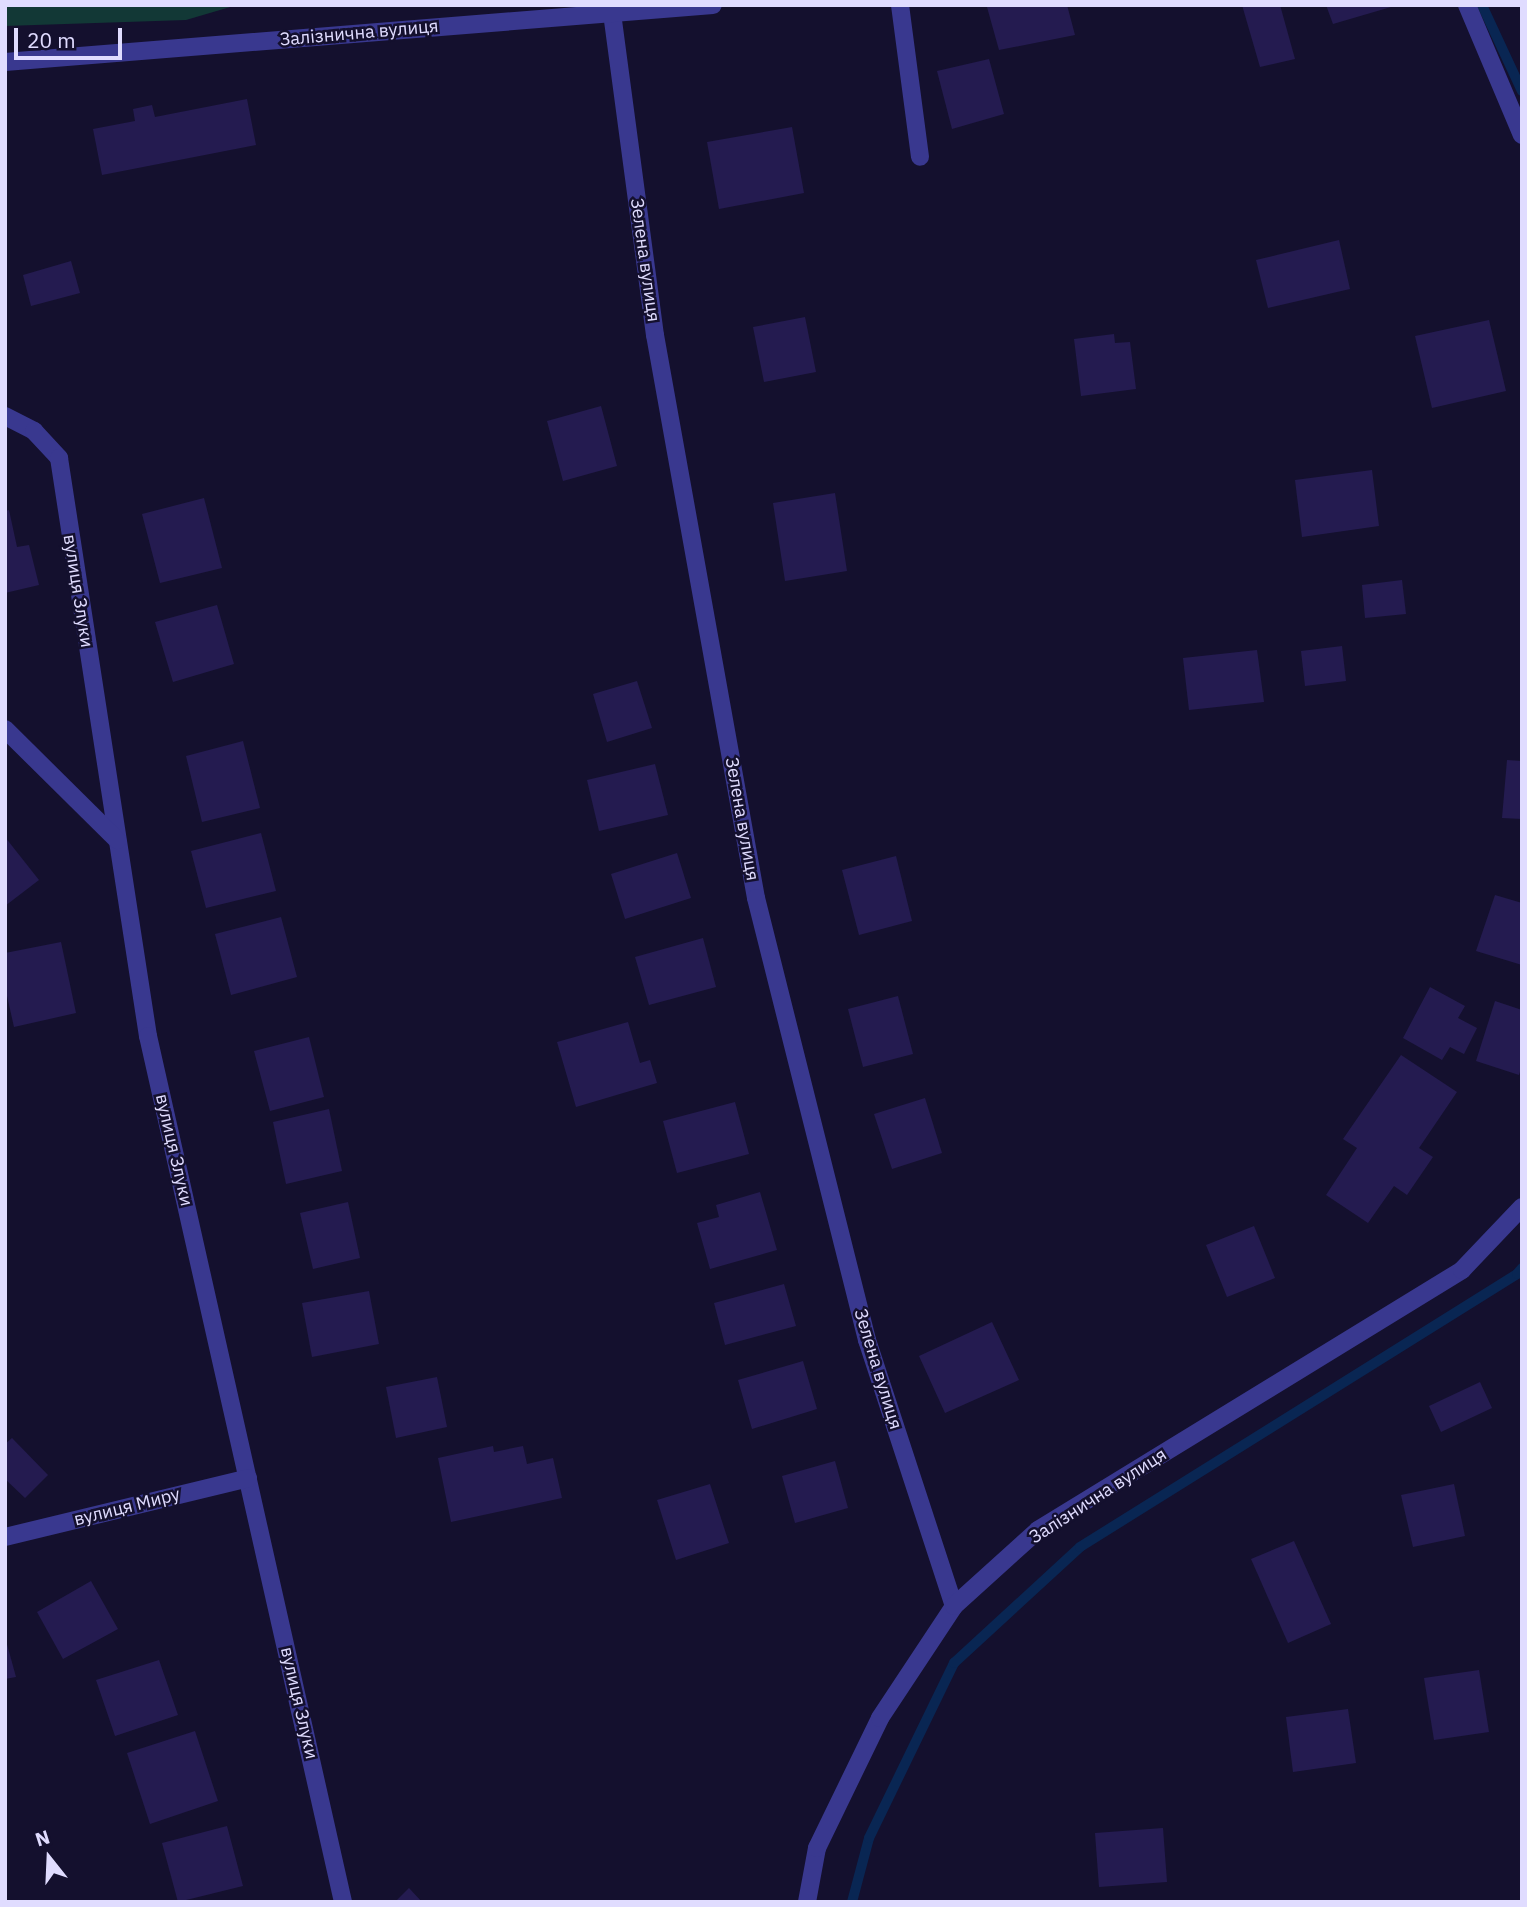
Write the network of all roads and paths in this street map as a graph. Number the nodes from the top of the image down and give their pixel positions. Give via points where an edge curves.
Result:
1 (713, 5) edge
2 (900, 5) edge
3 (1467, 5) edge
4 (612, 13) junction
5 (5, 62) edge
6 (1522, 135) edge
7 (920, 157) dead end
8 (5, 416) edge
9 (5, 729) edge
10 (117, 840) junction
11 (1522, 1207) edge
12 (248, 1478) junction
13 (5, 1536) edge
14 (954, 1606) junction
15 (343, 1902) edge
16 (807, 1902) edge

1 - 4 street, Залізнична вулиця
2 - 7 street
3 - 6 street
4 - 5 street, Залізнична вулиця
4 - 14 street, Зелена вулиця via 655,335 756,898 867,1340
8 - 10 street, вулиця Злуки via 34,431 59,458
9 - 10 street
10 - 12 street, вулиця Злуки via 148,1035
11 - 14 street, Залізнична вулиця via 1462,1270 1038,1530
12 - 13 street, вулиця Миру
12 - 15 street, вулиця Злуки
14 - 16 street, Залізнична вулиця via 880,1718 817,1848

